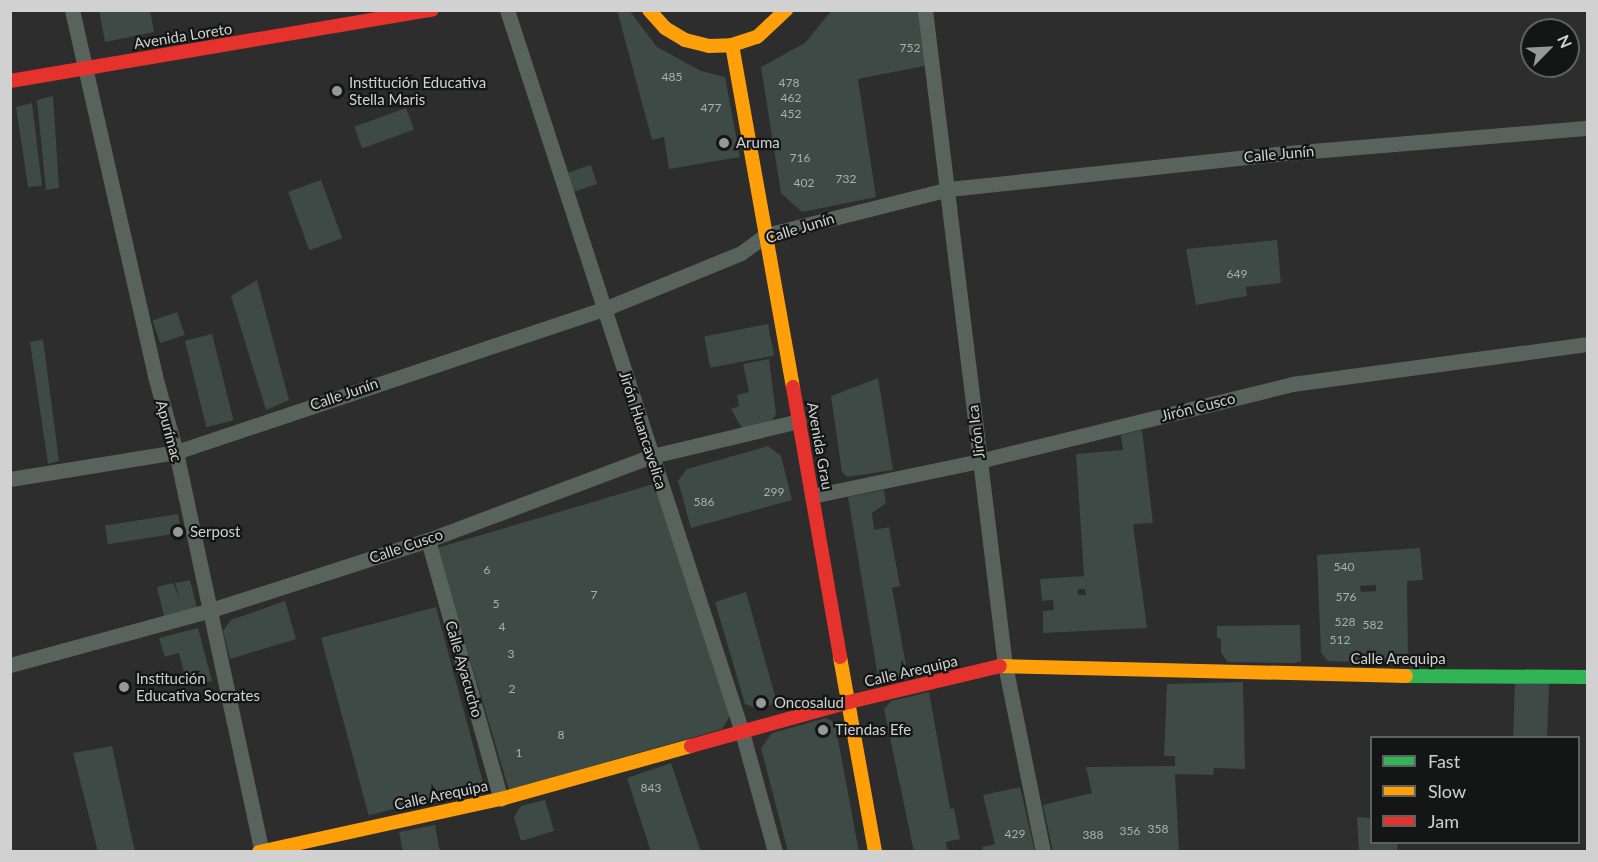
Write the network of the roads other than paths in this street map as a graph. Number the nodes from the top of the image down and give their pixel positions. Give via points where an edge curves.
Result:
1 (72, 10) edge
2 (432, 10) edge
3 (507, 10) edge
4 (649, 10) edge
5 (786, 10) edge
6 (925, 10) edge
7 (732, 45) junction
8 (83, 69) junction
9 (10, 81) edge
10 (1587, 128) edge
11 (949, 189) junction
12 (766, 236) junction
13 (604, 309) junction
14 (1587, 344) edge
15 (799, 422) junction
16 (176, 452) junction
17 (652, 456) junction
18 (979, 461) junction
19 (10, 479) edge
20 (812, 496) junction
21 (428, 540) junction
22 (208, 611) junction
23 (10, 665) edge
24 (1005, 665) junction
25 (1587, 677) edge
26 (849, 702) junction
27 (742, 732) junction
28 (501, 799) junction
29 (261, 851) edge
30 (775, 852) edge
31 (875, 852) edge
32 (1043, 852) edge

1 - 8 street, Apurímac
2 - 8 street, Avenida Loreto
3 - 13 street, Jirón Huancavelica
4 - 7 street via 665,28 685,40 709,46
5 - 7 street via 757,37
6 - 11 street, Jirón Ica
7 - 12 street, Avenida Grau
8 - 9 street, Avenida Loreto
8 - 16 street, Apurímac
10 - 11 street, Calle Junín via 1276,153
11 - 12 street, Calle Junín
11 - 18 street, Jirón Ica
12 - 13 street, Calle Junín via 741,253
12 - 15 street, Avenida Grau
13 - 16 street, Calle Junín
13 - 17 street, Jirón Huancavelica
14 - 18 street, Jirón Cusco via 1292,384
15 - 17 street, Calle Cusco
15 - 20 street, Avenida Grau
16 - 19 street, Calle Junín
16 - 22 street, Apurímac
17 - 21 street, Calle Cusco
17 - 27 street, Jirón Huancavelica
18 - 20 street, Jirón Cusco
18 - 24 street, Jirón Ica
20 - 26 street, Avenida Grau
21 - 22 street, Calle Cusco
21 - 28 street, Calle Ayacucho
22 - 23 street, Calle Cusco
22 - 29 street, Apurímac
24 - 25 street, Calle Arequipa via 1303,675
24 - 26 street, Calle Arequipa
24 - 32 street, Jirón Ica
26 - 27 street, Calle Arequipa
26 - 31 street, Avenida Grau
27 - 28 street, Calle Arequipa
27 - 30 street, Jirón Huancavelica
28 - 29 street, Calle Arequipa

